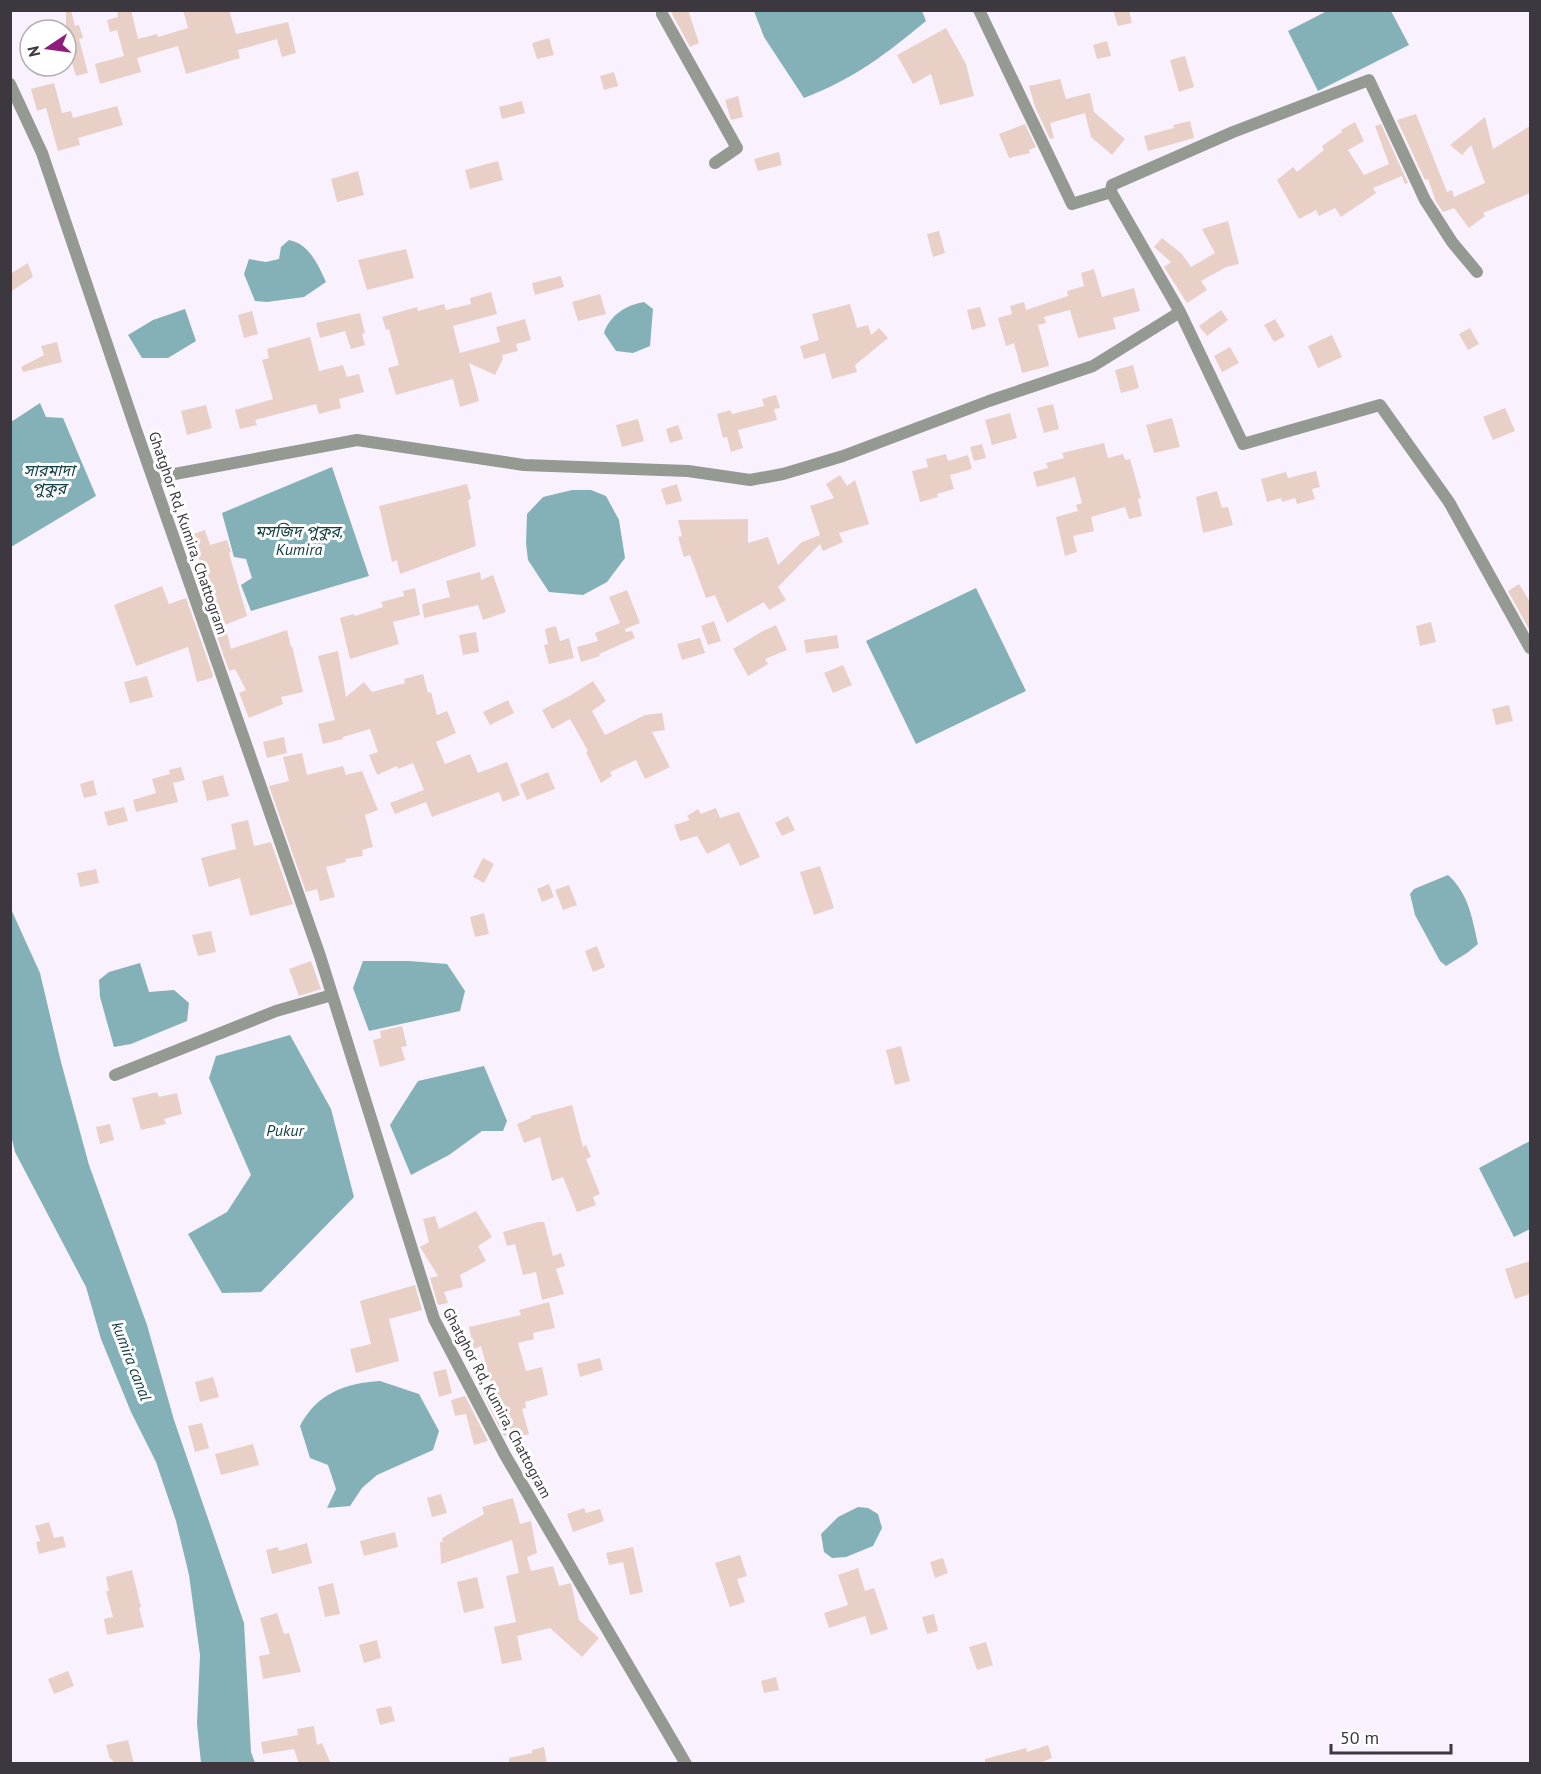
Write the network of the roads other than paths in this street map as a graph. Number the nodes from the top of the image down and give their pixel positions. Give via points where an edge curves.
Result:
1 (662, 10) edge
2 (979, 10) edge
3 (10, 84) edge
4 (715, 163) dead end
5 (1111, 192) junction
6 (1477, 272) dead end
7 (1180, 312) junction
8 (153, 478) junction
9 (1530, 648) edge
10 (332, 995) junction
11 (114, 1075) dead end
12 (686, 1764) edge

1 - 4 street via 737,148
2 - 5 street via 1072,204
3 - 8 street, Ghatghor Rd, Kumira, Chattogram via 42,153
5 - 6 street via 1118,181 1369,80 1425,200 1452,243
5 - 7 street
7 - 8 street via 1093,366 843,456 750,480 688,471 524,465 357,440
7 - 9 street via 1244,444 1380,405 1449,502
8 - 10 street, Ghatghor Rd, Kumira, Chattogram
10 - 11 street via 276,1011
10 - 12 street, Ghatghor Rd, Kumira, Chattogram via 434,1318 505,1455

